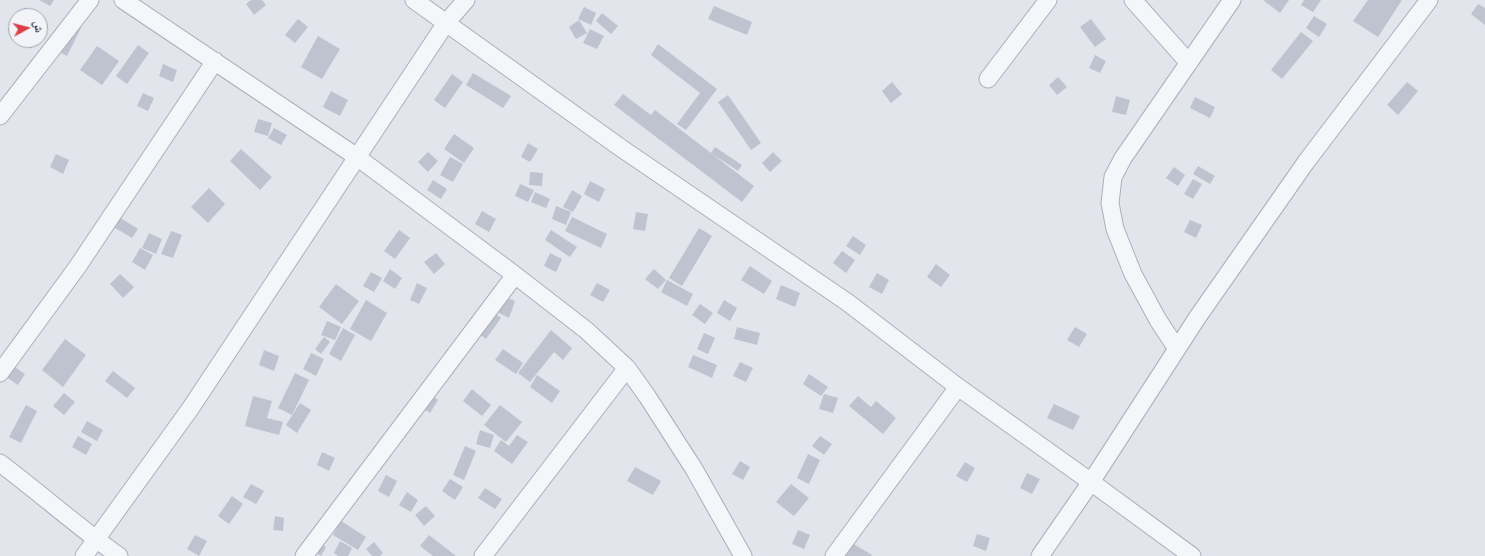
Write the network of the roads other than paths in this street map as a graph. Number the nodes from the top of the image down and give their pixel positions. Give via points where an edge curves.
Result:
1 (90, 0) edge
2 (123, 0) edge
3 (414, 0) edge
4 (466, 0) edge
5 (1048, 0) edge
6 (1133, 0) edge
7 (1232, 0) edge
8 (1429, 0) edge
9 (446, 23) junction
10 (215, 61) junction
11 (1189, 63) junction
12 (988, 79) dead end
13 (3, 106) edge
14 (357, 156) junction
15 (515, 275) junction
16 (1177, 349) junction
17 (627, 368) junction
18 (0, 373) edge
19 (958, 387) junction
20 (0, 463) edge
21 (1091, 482) junction
22 (96, 540) junction
23 (84, 556) edge
24 (119, 556) edge
25 (304, 556) edge
26 (483, 556) edge
27 (743, 556) edge
28 (834, 556) edge
29 (1040, 556) edge
30 (1192, 556) edge

1 - 13 street
2 - 10 street
3 - 9 street
4 - 9 street
5 - 12 street
6 - 11 street
7 - 11 street
8 - 16 street via 1306,162
9 - 14 street
9 - 19 street via 621,148 847,302
10 - 14 street
10 - 18 street via 78,266
11 - 16 street via 1123,158 1113,177 1110,203 1115,229 1133,274
14 - 15 street
14 - 22 street via 190,409
15 - 17 street via 586,330
15 - 25 street
16 - 21 street
17 - 26 street
17 - 27 street via 694,469
19 - 21 street
19 - 28 street
20 - 22 street
21 - 29 street
21 - 30 street
22 - 23 street
22 - 24 street

